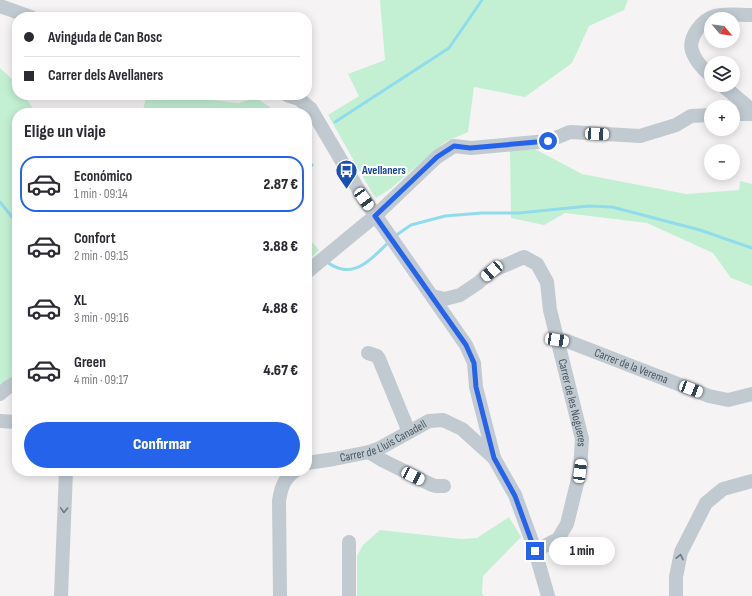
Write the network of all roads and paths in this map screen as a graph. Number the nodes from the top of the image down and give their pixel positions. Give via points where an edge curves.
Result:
1 (0, 6) edge
2 (17, 12) edge
3 (752, 15) edge
4 (704, 68) edge
5 (730, 92) edge
6 (300, 100) edge
7 (310, 108) edge
8 (752, 110) edge
9 (312, 111) edge
10 (740, 114) edge
11 (752, 114) edge
12 (704, 115) edge
13 (375, 216) junction
14 (312, 268) edge
15 (432, 296) junction
16 (557, 340) junction
17 (368, 353) dead end
18 (12, 385) edge
19 (0, 394) edge
20 (752, 394) edge
21 (0, 421) edge
22 (12, 422) edge
23 (409, 432) junction
24 (369, 452) junction
25 (494, 458) junction
26 (312, 462) edge
27 (66, 476) edge
28 (278, 476) edge
29 (287, 476) edge
30 (752, 481) edge
31 (444, 486) dead end
32 (281, 488) junction
33 (349, 542) dead end
34 (535, 551) junction
35 (61, 596) edge
36 (280, 596) edge
37 (348, 596) edge
38 (548, 596) edge
39 (676, 596) edge

1 - 2 street
3 - 4 street via 714,16 698,27 692,50
5 - 8 street
6 - 7 street
9 - 13 street
10 - 11 street
12 - 13 street via 691,116 676,125 640,136 570,132 548,141 470,148 454,146 437,157
13 - 14 street
13 - 15 street
15 - 16 street, Carrer de les Nogueres via 445,299 460,295 492,271 524,257 537,264 547,282
15 - 25 street via 466,345 474,363 476,387
16 - 20 street, Carrer de la Verema via 567,341 709,396 728,400
16 - 34 street, Carrer de les Nogueres via 583,451 566,524 558,539
17 - 23 street via 379,359
18 - 19 street
21 - 22 street
23 - 24 street, Carrer de Lluís Canadell
23 - 25 street, Carrer de Lluís Canadell via 429,421 443,420 462,429
24 - 26 street, Carrer de Lluís Canadell
24 - 31 street via 432,485
25 - 34 street via 515,496
27 -> 35 street
28 - 32 street
29 - 32 street
39 -> 30 street via 676,577 681,552 706,503 723,489
32 - 36 street
33 - 37 street
34 - 38 street

